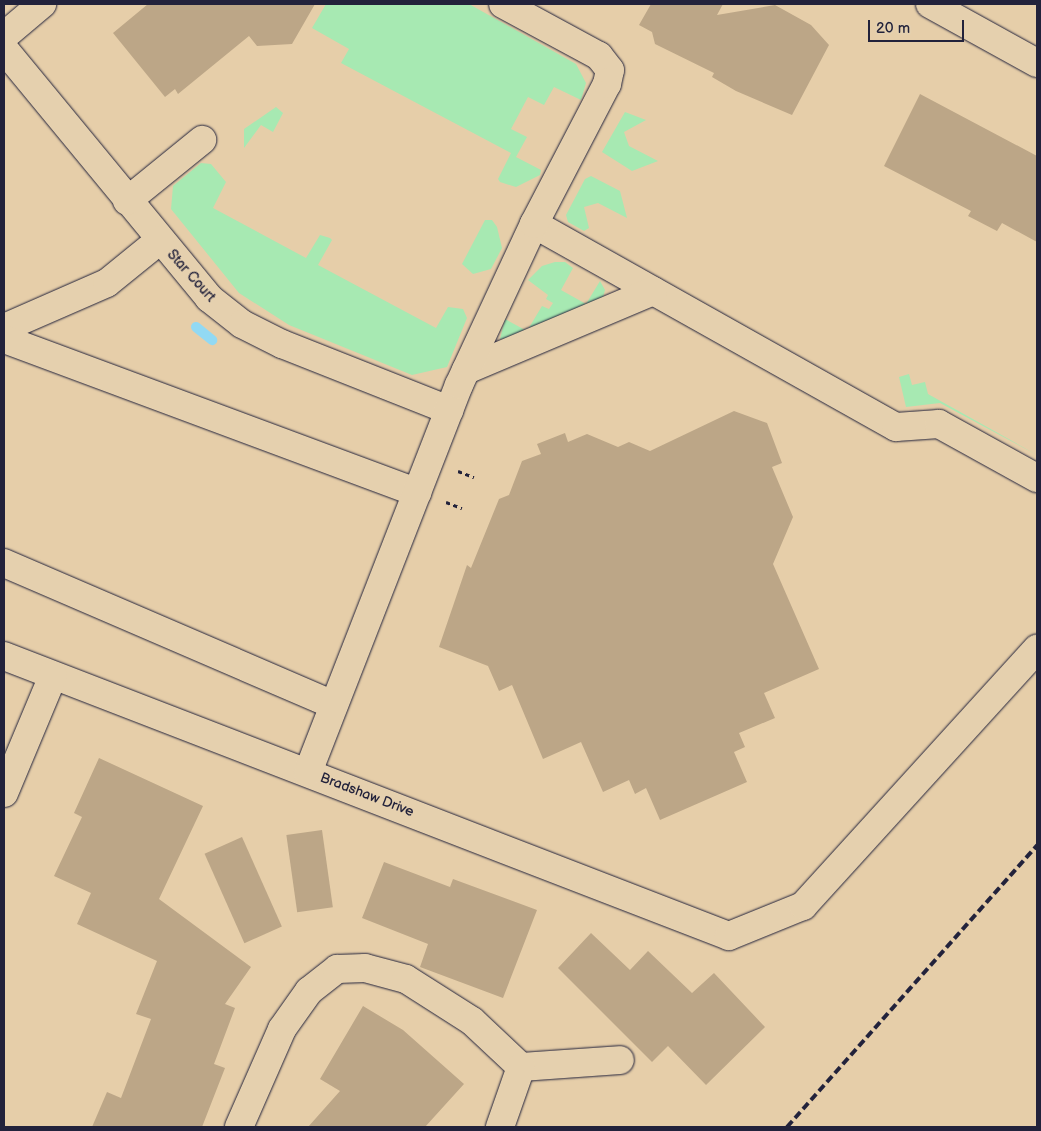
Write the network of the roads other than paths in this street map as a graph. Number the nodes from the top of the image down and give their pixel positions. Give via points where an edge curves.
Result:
1 (42, 4) edge
2 (503, 4) edge
3 (930, 4) edge
4 (4, 36) edge
5 (4, 49) edge
6 (1037, 63) edge
7 (202, 140) dead end
8 (128, 201) junction
9 (534, 224) junction
10 (160, 240) junction
11 (653, 291) junction
12 (4, 328) edge
13 (4, 339) edge
14 (466, 370) junction
15 (449, 410) junction
16 (1037, 478) edge
17 (417, 493) junction
18 (4, 563) edge
19 (1037, 649) edge
20 (4, 656) edge
21 (53, 676) junction
22 (334, 706) junction
23 (308, 772) junction
24 (4, 792) edge
25 (620, 1060) dead end
26 (521, 1067) junction
27 (239, 1127) edge
28 (500, 1127) edge

1 - 4 street
2 - 9 street via 599,56 610,70 607,84 578,143
3 - 6 street
5 - 8 street, Star Court
7 - 8 street
8 - 10 street, Star Court
9 - 11 street
9 - 14 street
10 - 12 street via 106,282
10 - 15 street, Star Court via 208,298 242,324 282,344
11 - 14 street
11 - 16 street via 896,426 938,424
13 - 17 street
14 - 15 street
15 - 17 street
17 - 22 street
18 - 22 street
19 - 23 street, Bradshaw Drive via 803,906 729,936
20 - 21 street, Bradshaw Drive
21 - 23 street, Bradshaw Drive
21 - 24 street
22 - 23 street
25 - 26 street
26 - 27 street via 472,1020 406,979 365,968 337,969 310,990 282,1029
26 - 28 street

